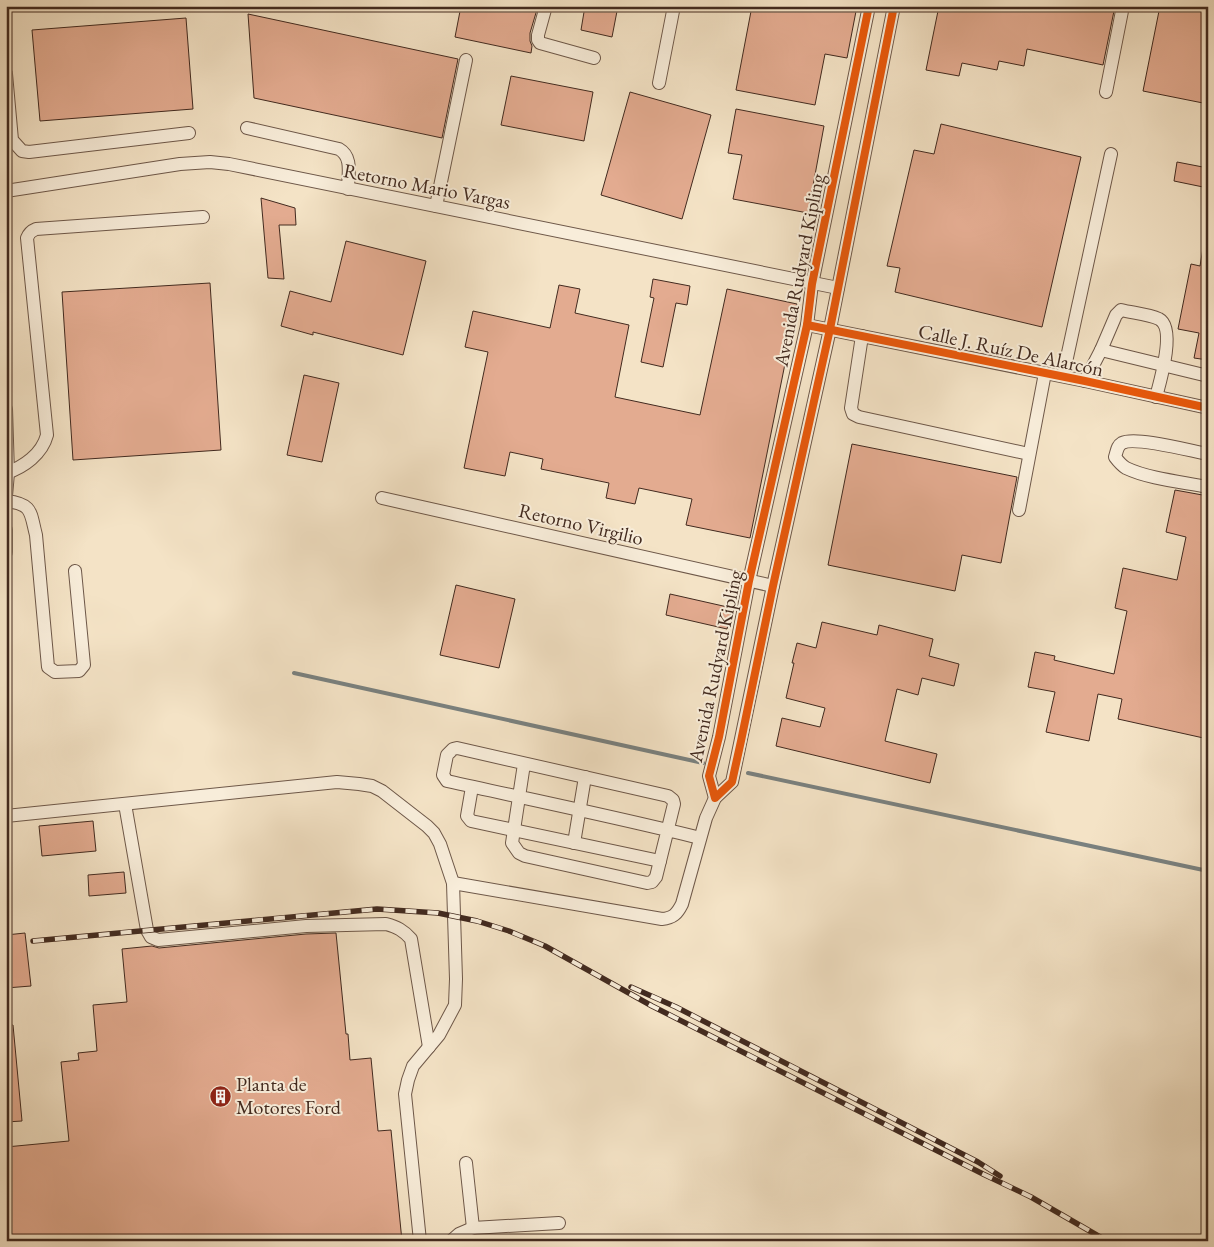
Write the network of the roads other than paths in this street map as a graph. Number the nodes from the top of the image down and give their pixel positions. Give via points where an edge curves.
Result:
1 (546, 6) edge
2 (674, 6) edge
3 (869, 6) edge
4 (894, 6) edge
5 (1123, 6) edge
6 (594, 58) dead end
7 (466, 60) dead end
8 (6, 74) edge
9 (660, 83) dead end
10 (1106, 92) dead end
11 (247, 128) dead end
12 (189, 132) dead end
13 (1111, 154) dead end
14 (348, 189) junction
15 (6, 191) edge
16 (436, 206) junction
17 (203, 217) dead end
18 (812, 284) junction
19 (838, 288) junction
20 (807, 325) junction
21 (830, 329) junction
22 (862, 336) junction
23 (1101, 350) junction
24 (1163, 365) junction
25 (1045, 373) junction
26 (1063, 376) junction
27 (1208, 376) edge
28 (1085, 381) junction
29 (1156, 397) junction
30 (1208, 408) edge
31 (6, 409) edge
32 (1029, 454) junction
33 (1208, 454) edge
34 (7, 473) edge
35 (1208, 487) edge
36 (6, 496) edge
37 (382, 498) dead end
38 (6, 501) edge
39 (1019, 510) dead end
40 (6, 530) edge
41 (6, 552) edge
42 (75, 572) dead end
43 (749, 581) junction
44 (773, 586) junction
45 (719, 737) junction
46 (741, 742) junction
47 (524, 764) junction
48 (585, 777) junction
49 (472, 787) junction
50 (518, 797) junction
51 (715, 798) junction
52 (125, 804) junction
53 (580, 811) junction
54 (6, 816) edge
55 (514, 830) junction
56 (668, 830) junction
57 (700, 838) junction
58 (574, 843) junction
59 (660, 861) junction
60 (453, 883) junction
61 (429, 1047) junction
62 (466, 1163) dead end
63 (559, 1223) dead end
64 (473, 1228) junction
65 (420, 1241) edge
66 (451, 1241) edge

1 - 6 street via 538,35 540,43
2 - 9 street
3 - 18 street, Avenida Rudyard Kipling
4 - 19 street, Avenida Rudyard Kipling
5 - 10 street
7 - 16 street
8 - 12 street via 12,140 22,151
11 - 14 street via 344,152 348,160
13 - 26 street
14 - 15 street, Retorno Mario Vargas via 254,168 210,162
14 - 16 street, Retorno Mario Vargas
16 - 18 street, Retorno Mario Vargas
17 - 34 street via 36,229 29,234 47,435 33,458
18 - 19 street, Retorno Mario Vargas
18 - 20 street, Avenida Rudyard Kipling
19 - 21 street, Avenida Rudyard Kipling
20 - 21 street, Calle J. Ruíz De Alarcón
20 - 43 street, Avenida Rudyard Kipling
21 - 22 street, Calle J. Ruíz De Alarcón
21 - 44 street, Avenida Rudyard Kipling
22 - 25 street, Calle J. Ruíz De Alarcón
22 - 32 street via 851,408 853,414 859,418
23 - 24 street
23 - 24 street via 1121,310 1163,323 1168,342
23 - 28 street
24 - 27 street
24 - 29 street
25 - 26 street, Calle J. Ruíz De Alarcón
25 - 32 street
26 - 28 street, Calle J. Ruíz De Alarcón
28 - 29 street, Calle J. Ruíz De Alarcón
29 - 30 street, Calle J. Ruíz De Alarcón
31 - 34 street
32 - 39 street
33 - 35 street via 1130,441 1117,448 1115,457 1126,468
34 - 36 street
37 - 43 street, Retorno Virgilio
38 - 42 street via 21,503 31,514 36,536 48,667 55,672 79,671 84,665
40 - 41 street
43 - 44 street, Retorno Virgilio
43 - 45 street, Avenida Rudyard Kipling
44 - 46 street, Avenida Rudyard Kipling
45 - 46 street
45 - 51 street, Avenida Rudyard Kipling via 709,776
46 - 51 street, Avenida Rudyard Kipling via 732,782
47 - 48 street
47 - 49 street via 453,749 447,755 443,778 447,782
47 - 50 street
48 - 53 street
48 - 56 street via 671,797 674,804
49 - 50 street
49 - 55 street via 469,820
50 - 53 street
50 - 55 street
51 - 57 street
52 - 54 street
52 - 60 street via 336,782 372,786 434,833
52 - 61 street via 147,930 151,937 158,940 306,926 386,924 397,927 411,939
53 - 56 street
53 - 58 street
55 - 58 street
55 - 59 street via 512,843 525,856 629,879 652,882
56 - 57 street
56 - 59 street
57 - 60 street via 682,904 670,919
58 - 59 street
60 - 61 street via 454,1005 444,1027
61 - 65 street via 413,1066 405,1094
62 - 64 street
63 - 64 street
64 - 66 street

